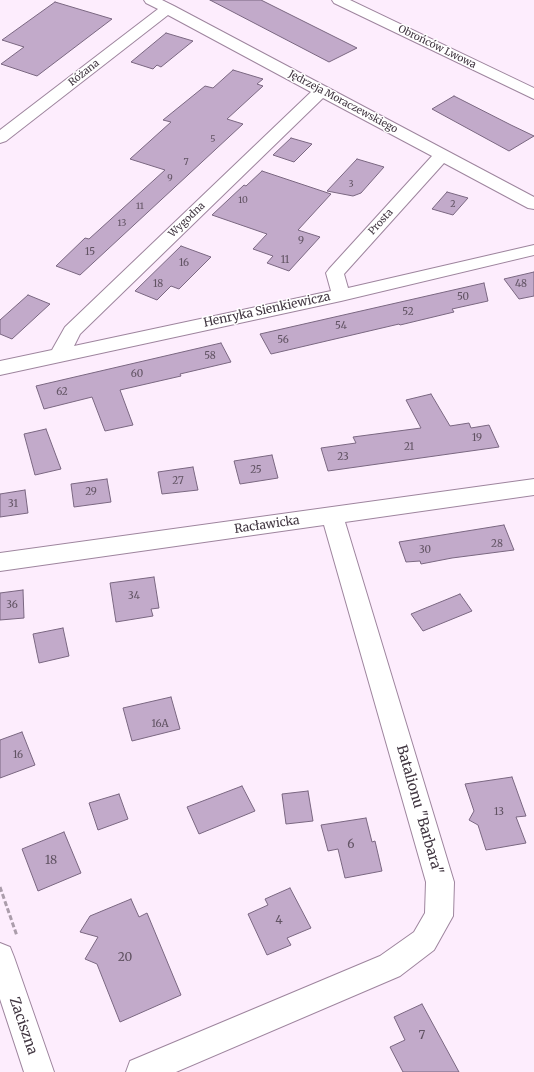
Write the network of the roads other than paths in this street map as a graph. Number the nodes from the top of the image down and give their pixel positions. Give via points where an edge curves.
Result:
1 (152, 0) edge
2 (339, 0) edge
3 (169, 9) junction
4 (321, 91) junction
5 (534, 94) edge
6 (0, 138) edge
7 (442, 155) junction
8 (534, 204) edge
9 (534, 250) edge
10 (341, 295) junction
11 (60, 354) junction
12 (0, 368) edge
13 (534, 487) edge
14 (332, 515) junction
15 (0, 562) edge
16 (0, 957) edge
17 (39, 1072) edge
18 (141, 1072) edge

1 - 3 street, Jędrzeja Moraczewskiego
2 - 5 street, Obrońców Lwowa
3 - 4 street, Jędrzeja Moraczewskiego
3 - 6 street, Różana via 159,14
4 - 7 street, Jędrzeja Moraczewskiego
4 - 11 street, Wygodna via 72,330
7 - 8 street, Jędrzeja Moraczewskiego
7 - 10 street, Prosta via 335,273
9 - 10 street, Henryka Sienkiewicza
10 - 11 street, Henryka Sienkiewicza
11 - 12 street, Henryka Sienkiewicza
13 - 14 street, Racławicka
14 - 15 street, Racławicka
14 - 18 street, Batalionu "Barbara" via 440,882 439,916 424,941 390,966
16 - 17 street, Zaciszna

